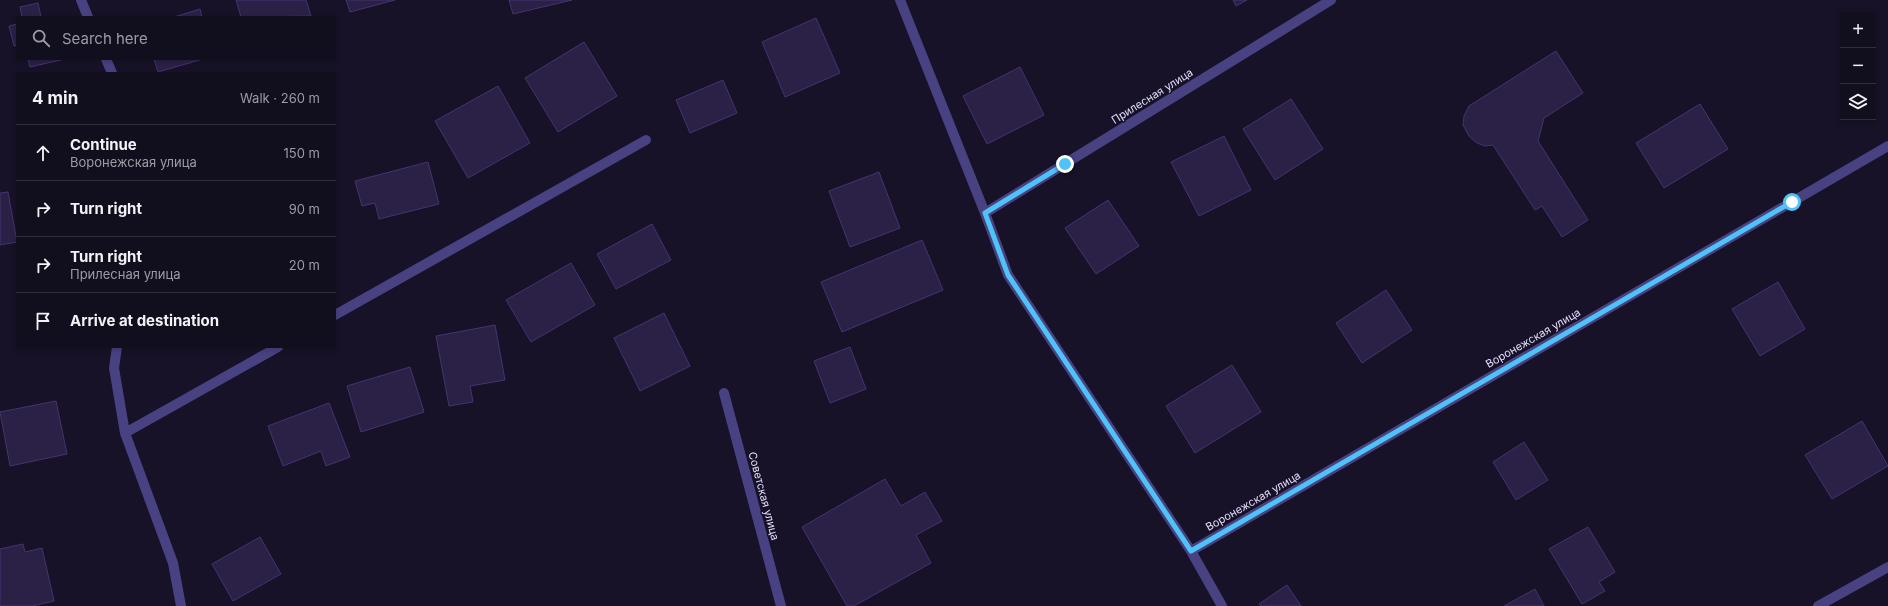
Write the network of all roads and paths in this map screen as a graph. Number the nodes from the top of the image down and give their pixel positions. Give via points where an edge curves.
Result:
1 (81, 0) edge
2 (900, 0) edge
3 (1331, 0) edge
4 (88, 16) edge
5 (106, 60) edge
6 (112, 72) edge
7 (646, 140) dead end
8 (1888, 146) edge
9 (985, 213) junction
10 (336, 314) edge
11 (117, 348) edge
12 (276, 348) edge
13 (724, 393) dead end
14 (125, 433) junction
15 (1191, 551) junction
16 (1888, 567) edge
17 (181, 606) edge
18 (781, 606) edge
19 (1222, 606) edge
20 (1818, 606) edge

1 - 4 street
2 - 9 street
3 - 9 street, Прилесная улица
5 - 6 street
7 - 10 street
8 - 15 street, Воронежская улица
9 - 15 street via 1008,275
11 - 14 street via 114,368
12 - 14 street
13 - 18 street, Советская улица
14 - 17 street via 173,564
15 - 19 street
16 - 20 street

